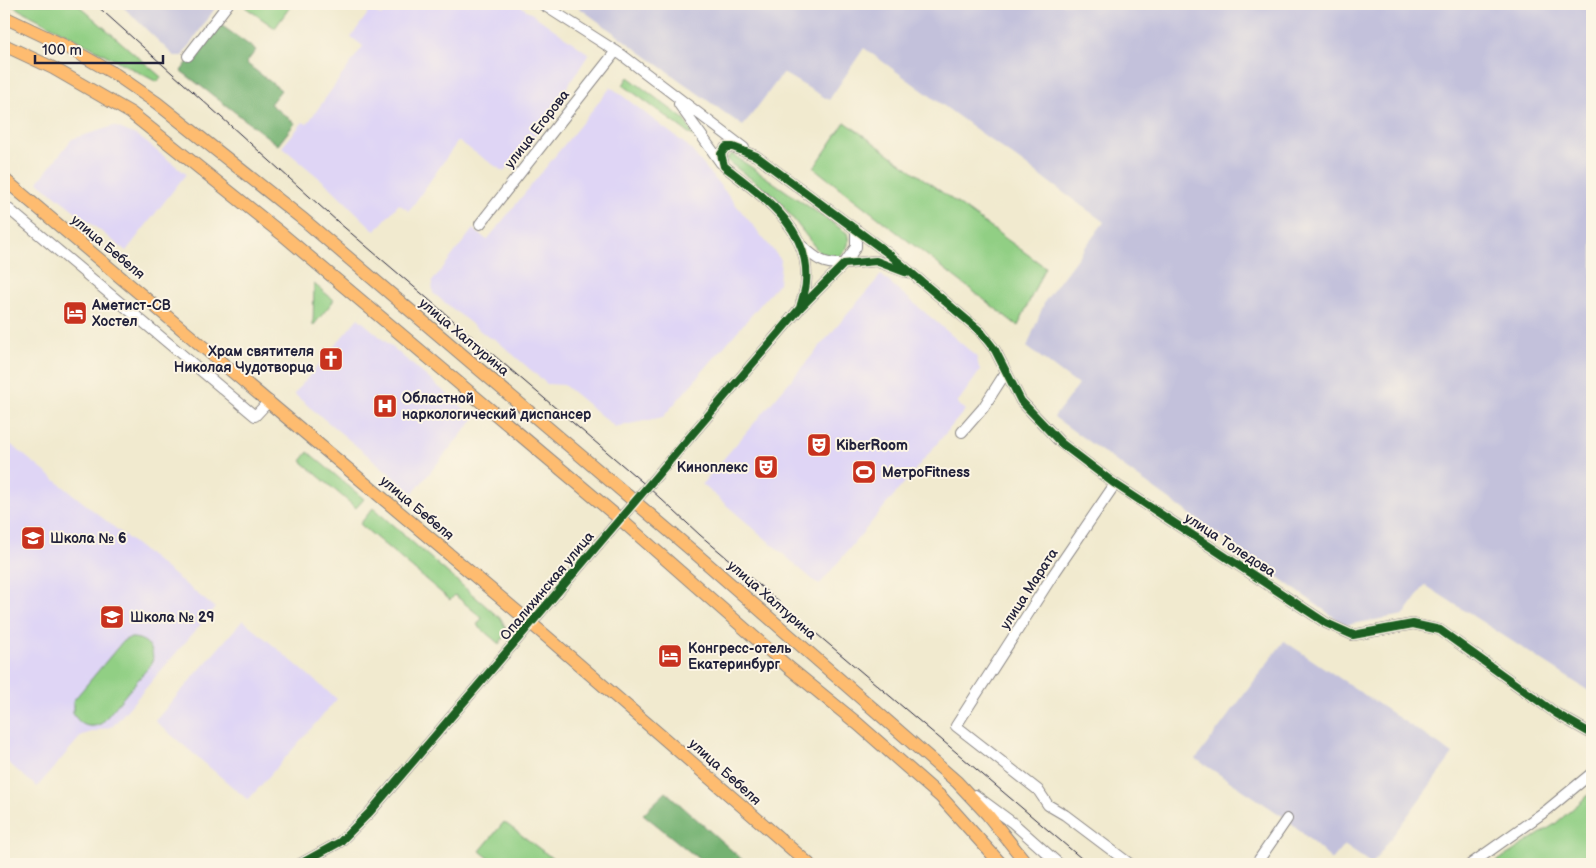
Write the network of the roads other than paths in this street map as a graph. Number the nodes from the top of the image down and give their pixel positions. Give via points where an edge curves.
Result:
1 (228, 4) edge
2 (542, 4) edge
3 (4, 16) edge
4 (4, 45) edge
5 (616, 51) junction
6 (188, 56) dead end
7 (674, 96) junction
8 (756, 156) junction
9 (724, 166) junction
10 (4, 179) edge
11 (4, 205) edge
12 (480, 224) dead end
13 (856, 229) junction
14 (802, 246) junction
15 (844, 264) junction
16 (912, 274) junction
17 (800, 308) junction
18 (1006, 372) junction
19 (269, 401) junction
20 (962, 432) dead end
21 (1116, 484) junction
22 (635, 501) junction
23 (620, 518) junction
24 (531, 624) junction
25 (1592, 734) edge
26 (1592, 773) edge
27 (957, 782) junction
28 (1287, 819) dead end
29 (300, 864) edge
30 (809, 864) edge
31 (1002, 864) edge
32 (1027, 864) edge
33 (1059, 864) edge
34 (1130, 864) edge
35 (1256, 864) edge
36 (1471, 864) edge

1 - 6 street
2 - 5 street
3 - 22 main road, улица Халтурина via 115,74 157,103 304,220
4 - 23 main road via 53,68 131,113 289,240
5 - 7 street
5 - 12 street, улица Егорова
7 - 8 street, улица Толедова
7 - 9 street
8 - 9 street via 733,147 726,148 721,154
8 - 13 street, улица Толедова
9 - 14 street via 785,218
10 - 19 main road, улица Бебеля
11 - 19 street via 255,416
13 - 15 street, Опалихинская улица via 856,246
13 - 16 street, улица Толедова
14 - 15 street via 820,261
14 - 17 street via 806,283
15 - 16 street via 876,262
15 - 17 street, Опалихинская улица
16 - 18 street, улица Толедова via 980,331
17 - 22 street, Опалихинская улица
18 - 20 street via 983,408
18 - 21 street, улица Толедова via 1021,401 1061,443
19 - 24 main road, улица Бебеля
21 - 25 street, улица Толедова via 1326,623 1353,635 1412,624 1440,630 1557,714
21 - 34 street, улица Марата via 956,726 1038,790 1048,805
22 - 23 street, Опалихинская улица
22 - 27 main road, улица Халтурина
23 - 24 street, Опалихинская улица
23 - 31 main road via 941,797
24 - 29 street, Опалихинская улица via 354,829 340,842
24 - 30 main road, улица Бебеля
26 - 36 street
27 - 32 main road, улица Халтурина
27 - 33 street via 1013,823
28 - 35 street

